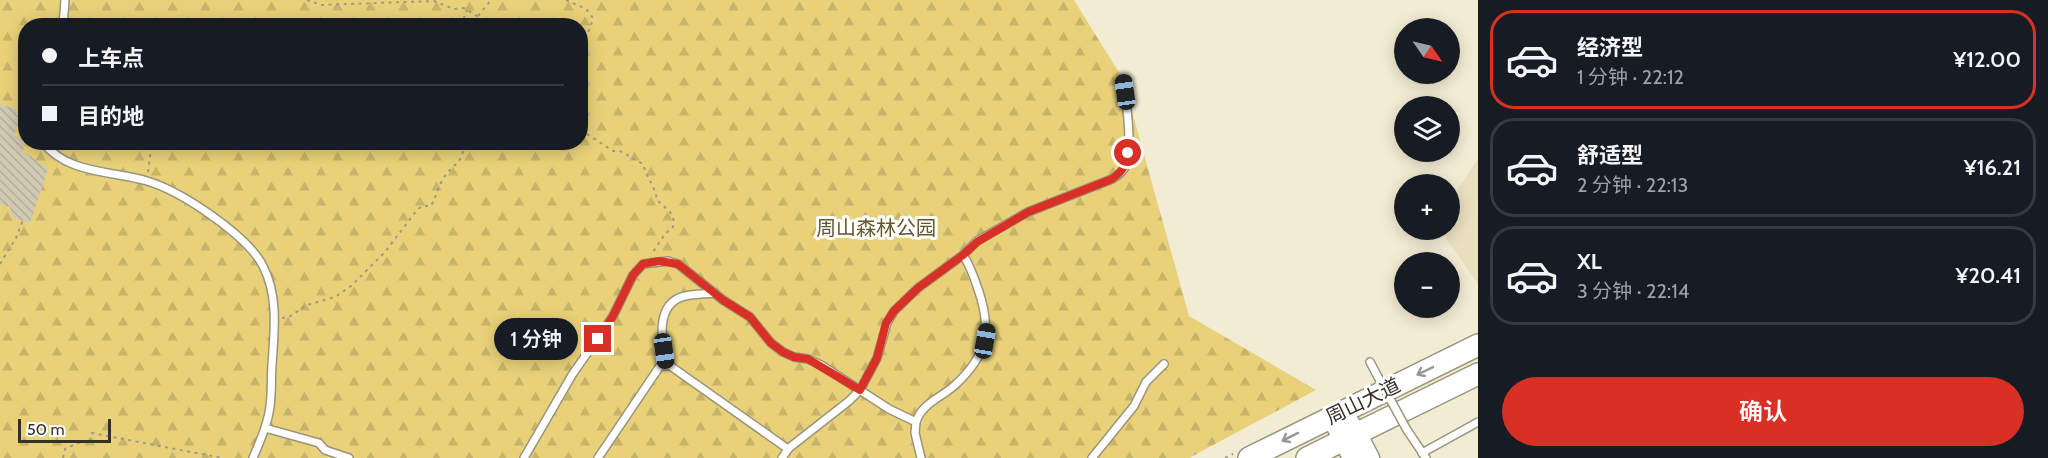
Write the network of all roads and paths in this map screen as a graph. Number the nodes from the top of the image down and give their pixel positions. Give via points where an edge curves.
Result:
1 (65, 0) edge
2 (307, 0) edge
3 (491, 0) edge
4 (566, 0) edge
5 (467, 10) junction
6 (478, 16) junction
7 (64, 18) edge
8 (464, 18) edge
9 (481, 18) edge
10 (588, 33) edge
11 (1123, 79) dead end
12 (588, 135) edge
13 (48, 150) edge
14 (151, 150) edge
15 (463, 150) edge
16 (145, 181) junction
17 (22, 220) dead end
18 (963, 255) junction
19 (0, 264) edge
20 (643, 264) junction
21 (714, 293) junction
22 (274, 318) junction
23 (1478, 345) edge
24 (1370, 362) dead end
25 (1164, 364) dead end
26 (666, 366) junction
27 (1478, 374) edge
28 (860, 390) junction
29 (1336, 414) junction
30 (916, 422) junction
31 (1478, 422) edge
32 (265, 428) junction
33 (1351, 444) edge
34 (788, 448) junction
35 (1424, 455) edge
36 (63, 458) edge
37 (222, 458) edge
38 (253, 458) edge
39 (349, 458) edge
40 (524, 458) edge
41 (598, 458) edge
42 (782, 458) edge
43 (921, 458) edge
44 (1092, 458) edge
45 (1249, 458) edge
46 (1307, 458) edge
47 (1370, 458) edge

1 - 7 lane
2 - 5 path via 321,5 434,2 446,8
3 - 6 path
4 - 10 path via 586,9 593,18
5 - 6 path
5 - 8 path
6 - 9 path
11 - 18 lane via 1128,153 1121,173 1028,212 977,242
12 - 20 path via 643,164 657,200 672,215 673,227
13 - 16 lane via 72,164
14 - 16 path
15 - 22 path via 457,165 443,178 431,206 417,210 365,274 335,297 307,305 289,317
16 - 22 lane via 187,200 249,247 263,265 272,287
17 - 19 path
18 - 28 lane via 894,311
18 - 30 lane via 986,317 985,341 967,373 919,412
20 - 21 lane via 678,264
20 - 40 lane
21 - 26 lane via 685,296 674,301 664,315
21 - 28 lane via 750,317 783,352 815,362
22 - 32 lane via 270,407
23 -> 29 main road, 周山大道
24 - 35 lane, bridge
25 - 44 lane via 1146,382 1134,405
26 - 34 lane
26 - 41 lane via 660,366
27 - 33 main road, 周山大道
28 - 30 lane
28 - 34 lane
29 - 33 main road
29 -> 45 main road, 周山大道
30 - 43 lane
31 - 35 lane
32 - 38 lane
32 - 39 lane via 319,443 325,450
33 - 46 main road, 周山大道
33 - 47 main road
34 - 42 lane
36 - 37 path via 65,449 91,442 92,433

